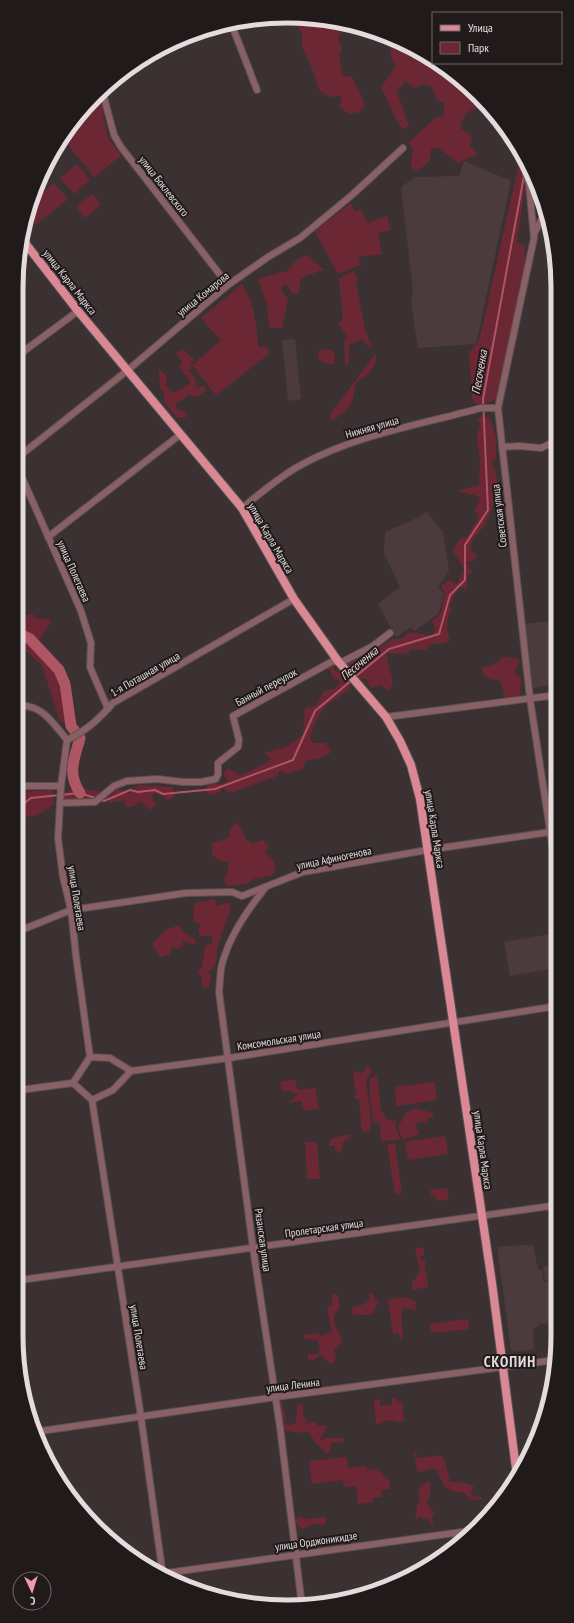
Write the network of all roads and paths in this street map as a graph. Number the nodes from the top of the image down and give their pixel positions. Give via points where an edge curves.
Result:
1 (233, 28) edge
2 (257, 90) dead end
3 (104, 97) edge
4 (403, 148) dead end
5 (527, 177) edge
6 (542, 218) edge
7 (534, 238) junction
8 (27, 244) edge
9 (228, 285) junction
10 (78, 310) junction
11 (23, 352) edge
12 (128, 370) junction
13 (498, 408) junction
14 (181, 434) junction
15 (551, 443) edge
16 (502, 447) junction
17 (23, 453) edge
18 (23, 480) edge
19 (242, 508) junction
20 (48, 537) junction
21 (294, 599) junction
22 (390, 633) dead end
23 (340, 663) junction
24 (551, 696) edge
25 (530, 699) junction
26 (23, 706) edge
27 (108, 709) junction
28 (386, 717) junction
29 (67, 740) junction
30 (23, 786) edge
31 (60, 786) junction
32 (60, 803) junction
33 (550, 832) junction
34 (551, 838) edge
35 (427, 850) junction
36 (265, 888) junction
37 (71, 910) junction
38 (23, 929) edge
39 (551, 1007) edge
40 (454, 1023) junction
41 (90, 1057) junction
42 (229, 1058) junction
43 (131, 1070) junction
44 (73, 1083) junction
45 (23, 1090) edge
46 (92, 1100) junction
47 (551, 1206) edge
48 (482, 1216) junction
49 (253, 1248) junction
50 (118, 1266) junction
51 (23, 1280) edge
52 (550, 1361) edge
53 (503, 1368) junction
54 (276, 1397) junction
55 (141, 1417) junction
56 (41, 1431) edge
57 (516, 1468) edge
58 (464, 1532) edge
59 (296, 1554) junction
60 (160, 1568) edge
61 (170, 1573) edge
62 (301, 1599) edge

1 - 2 street
3 - 9 street, улица Боклевского via 114,135 121,147
4 - 9 street, улица Комарова via 300,238
5 - 7 street, Советская улица
6 - 7 street
7 - 13 street, Советская улица
8 - 10 main road, улица Карла Маркса
9 - 12 street, улица Комарова
10 - 11 street
10 - 12 main road, улица Карла Маркса
12 - 14 main road, улица Карла Маркса
12 - 17 street, улица Комарова
13 - 16 street, Советская улица
13 - 19 street, Нижняя улица via 481,408 355,440 302,464
14 - 19 main road, улица Карла Маркса
14 - 20 street
15 - 16 street via 541,448
16 - 25 street, Советская улица
18 - 20 street, улица Полетаева
19 - 21 main road, улица Карла Маркса
20 - 27 street, улица Полетаева via 81,611 92,643 90,666
21 - 23 main road, улица Карла Маркса
21 - 27 street, 1-я Поташная улица via 113,703
22 - 23 street, Банный переулок via 373,646
23 - 28 main road, улица Карла Маркса
23 - 32 street, Банный переулок via 333,661 233,716 239,740 238,747 218,762 216,779 201,782 158,779 127,781 114,786 95,802
24 - 25 street
25 - 28 street
25 - 33 street, Советская улица
26 - 29 street via 35,707
27 - 29 street, 1-я Поташная улица via 84,732
28 - 35 main road, улица Карла Маркса via 411,765 420,799
29 - 31 street, улица Полетаева
30 - 31 street
31 - 32 street, улица Полетаева
32 - 37 street, улица Полетаева via 58,838
33 - 34 street, Советская улица
33 - 35 street, улица Афиногенова
35 - 36 street, улица Афиногенова via 303,872
35 - 40 main road, улица Карла Маркса
36 - 37 street, улица Афиногенова via 242,896 232,892 186,893
36 - 42 street, Рязанская улица via 233,935 222,965 219,992
37 - 38 street, улица Афиногенова
37 - 41 street, улица Полетаева
39 - 40 street, Комсомольская улица
40 - 42 street, Комсомольская улица
40 - 48 main road, улица Карла Маркса
41 - 43 street via 110,1058
41 - 44 street
42 - 43 street, Комсомольская улица
42 - 49 street, Рязанская улица
43 - 46 street via 113,1090
44 - 45 street
44 - 46 street
46 - 50 street, улица Полетаева
47 - 48 street, Пролетарская улица
48 - 49 street, Пролетарская улица
48 - 53 main road, улица Карла Маркса
49 - 50 street, Пролетарская улица
49 - 54 street, Рязанская улица
50 - 51 street, Пролетарская улица
50 - 55 street, улица Полетаева
52 - 53 street, улица Ленина
53 - 54 street, улица Ленина
53 - 57 main road, улица Карла Маркса
54 - 55 street, улица Ленина
54 - 59 street, Рязанская улица
55 - 56 street, улица Ленина
55 - 60 street, улица Полетаева
58 - 59 street, улица Орджоникидзе
59 - 61 street, улица Орджоникидзе
59 - 62 street, Рязанская улица

